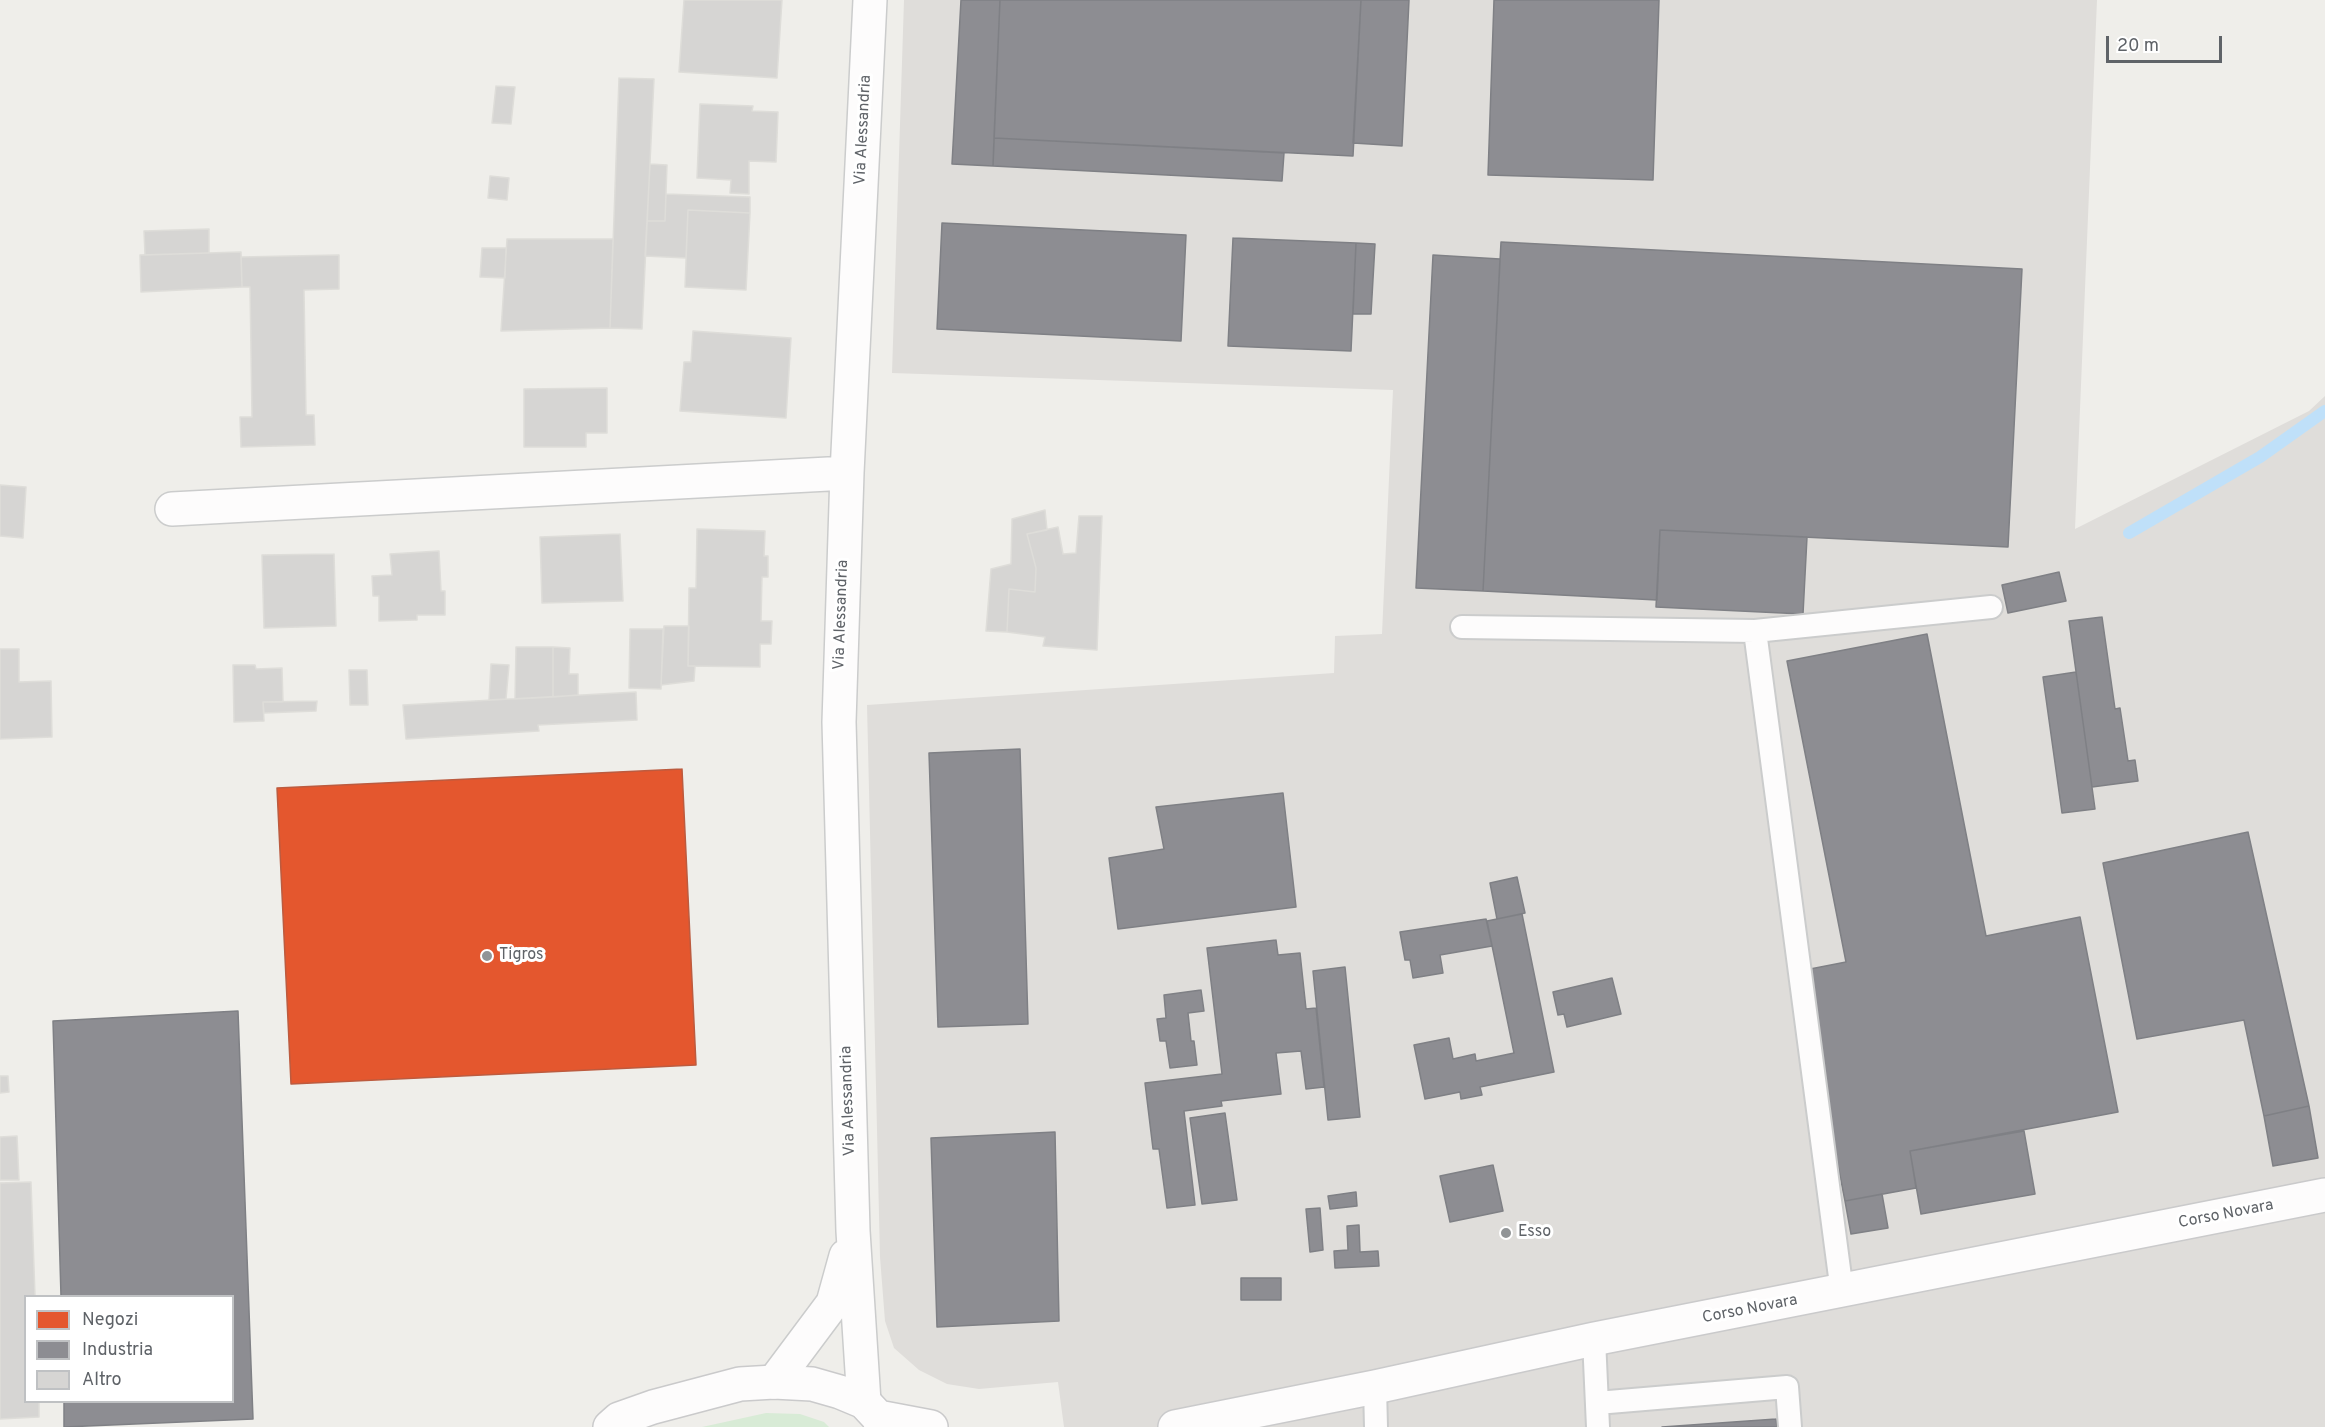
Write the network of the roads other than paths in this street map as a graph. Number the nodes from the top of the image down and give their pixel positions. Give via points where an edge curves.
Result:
1 (870, 0) edge
2 (847, 473) junction
3 (172, 510) dead end
4 (1991, 607) dead end
5 (1462, 627) dead end
6 (1755, 631) junction
7 (2325, 1195) edge
8 (853, 1231) junction
9 (1842, 1292) junction
10 (1594, 1339) junction
11 (774, 1382) junction
12 (1375, 1387) junction
13 (1597, 1403) junction
14 (875, 1416) edge
15 (610, 1427) edge
16 (931, 1427) edge
17 (1175, 1427) edge
18 (1376, 1427) edge
19 (1598, 1427) edge
20 (1790, 1427) edge

1 - 2 street, Via Alessandria
2 - 3 street
2 - 8 street, Via Alessandria via 839,722
4 - 6 lane
5 - 6 lane
6 - 9 lane
7 - 9 street, Corso Novara
8 - 11 street, Via Alessandria via 833,1303
8 - 14 street, Via Alessandria
9 - 10 street, Corso Novara
10 - 12 street, Corso Novara
10 - 13 lane
11 - 14 street via 812,1384
11 - 15 street via 740,1384 653,1407 619,1419
12 - 17 street, Corso Novara
12 - 18 lane
13 - 19 lane
13 - 20 lane via 1787,1387
14 - 16 street

